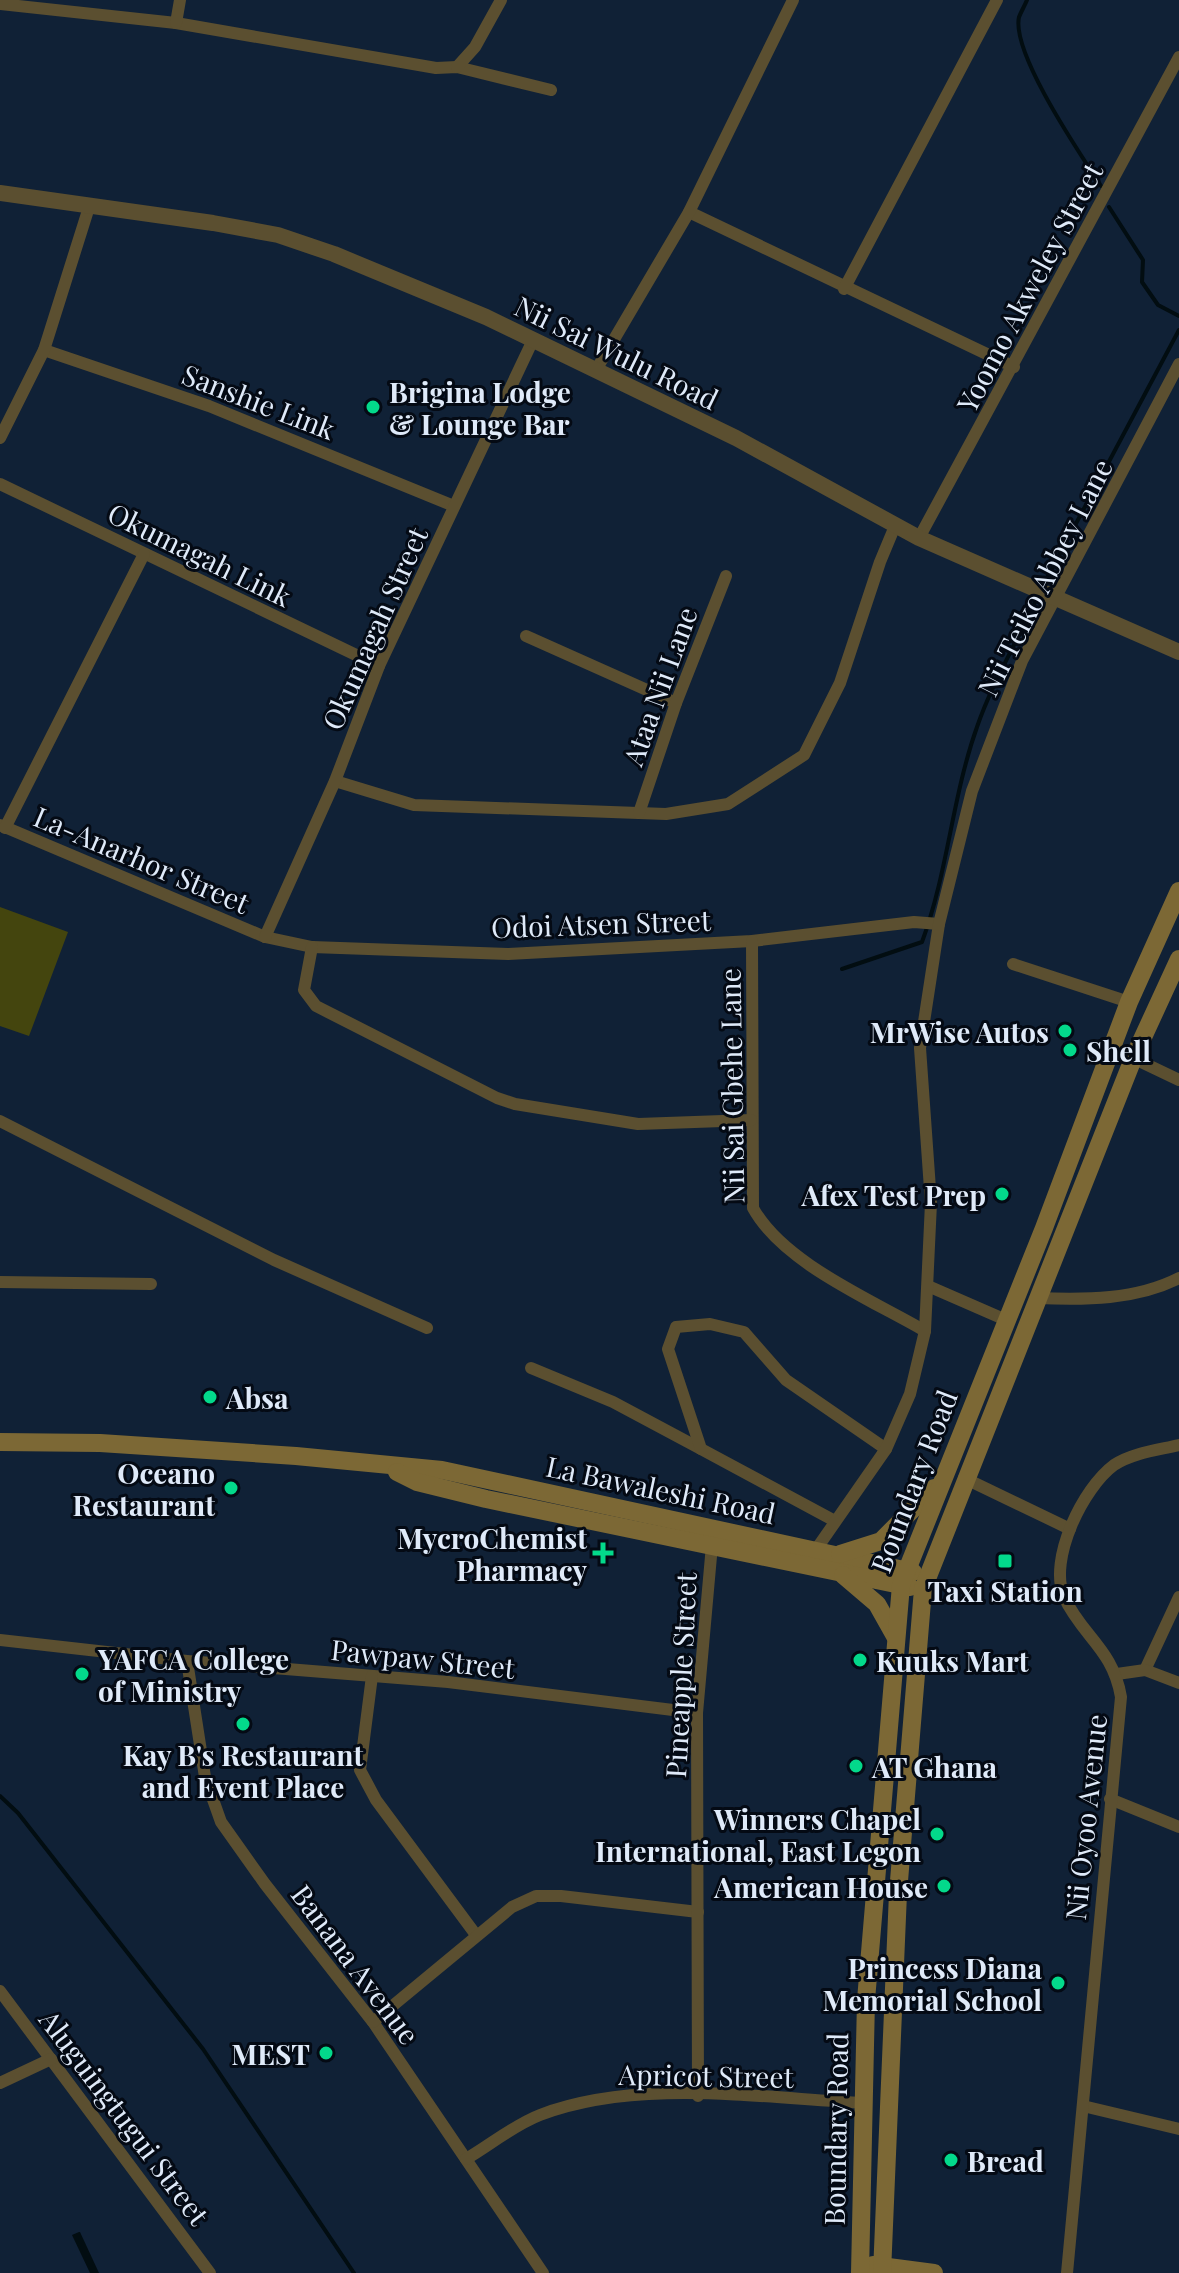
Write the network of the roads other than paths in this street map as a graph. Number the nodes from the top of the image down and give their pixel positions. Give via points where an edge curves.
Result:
1 (180, 0) edge
2 (501, 0) edge
3 (793, 0) edge
4 (997, 0) edge
5 (26, 3) edge
6 (0, 4) edge
7 (176, 23) junction
8 (1179, 57) edge
9 (457, 67) junction
10 (551, 90) dead end
11 (0, 193) edge
12 (90, 204) junction
13 (689, 212) junction
14 (844, 289) junction
15 (533, 340) junction
16 (44, 350) junction
17 (1179, 364) edge
18 (1014, 367) junction
19 (596, 370) junction
20 (0, 438) edge
21 (0, 484) edge
22 (454, 506) junction
23 (895, 526) junction
24 (919, 538) junction
25 (144, 554) junction
26 (726, 576) dead end
27 (1056, 599) junction
28 (526, 636) dead end
29 (1179, 652) edge
30 (379, 666) junction
31 (676, 703) junction
32 (335, 781) junction
33 (639, 813) junction
34 (3, 826) edge
35 (1179, 891) edge
36 (936, 924) junction
37 (265, 937) junction
38 (752, 941) junction
39 (312, 947) junction
40 (1179, 959) edge
41 (1013, 964) dead end
42 (1129, 1002) junction
43 (1112, 1048) junction
44 (1133, 1059) junction
45 (1179, 1080) edge
46 (751, 1120) junction
47 (0, 1121) edge
48 (1179, 1278) edge
49 (0, 1282) edge
50 (151, 1284) dead end
51 (928, 1286) junction
52 (1037, 1298) junction
53 (1006, 1320) junction
54 (427, 1328) dead end
55 (925, 1331) junction
56 (531, 1368) dead end
57 (0, 1442) edge
58 (1179, 1445) edge
59 (701, 1449) junction
60 (886, 1449) junction
61 (383, 1466) junction
62 (964, 1478) junction
63 (942, 1481) junction
64 (835, 1521) junction
65 (1070, 1529) junction
66 (712, 1545) junction
67 (815, 1551) junction
68 (839, 1564) junction
69 (902, 1578) junction
70 (925, 1582) junction
71 (1179, 1597) edge
72 (895, 1636) junction
73 (0, 1640) edge
74 (187, 1661) junction
75 (1145, 1670) junction
76 (1117, 1674) junction
77 (372, 1676) junction
78 (1179, 1683) edge
79 (697, 1713) junction
80 (1110, 1799) junction
81 (1179, 1827) edge
82 (698, 1912) junction
83 (476, 1935) junction
84 (0, 1991) edge
85 (373, 2022) junction
86 (51, 2059) junction
87 (0, 2083) edge
88 (698, 2096) junction
89 (864, 2103) junction
90 (1083, 2106) junction
91 (1179, 2129) edge
92 (466, 2159) junction
93 (860, 2269) edge
94 (882, 2269) edge
95 (210, 2273) edge
96 (543, 2273) edge
97 (934, 2273) edge
98 (1067, 2273) edge

1 - 7 street
2 - 9 street via 475,47
3 - 13 street
4 - 14 street
5 - 6 street
5 - 7 street
7 - 9 street via 436,68
8 - 18 street, Yoomo Akweley Street
9 - 10 street
11 - 12 street, Nii Sai Wulu Road
12 - 15 street, Nii Sai Wulu Road via 278,235
12 - 16 street
13 - 14 street
13 - 19 street
14 - 18 street
15 - 19 street, Nii Sai Wulu Road
15 - 22 street, Okumagah Street
16 - 20 street
16 - 22 street, Sanshie Link via 224,412
17 - 27 street, Nii Teiko Abbey Lane
18 - 24 street, Yoomo Akweley Street
19 - 23 street, Nii Sai Wulu Road via 736,438
21 - 25 street, Okumagah Link
22 - 30 street, Okumagah Street
23 - 24 street, Nii Sai Wulu Road
23 - 33 street via 840,683 804,755 728,804
24 - 27 street, Nii Sai Wulu Road
25 - 30 street, Okumagah Link
25 - 34 street
26 - 31 street, Ataa Nii Lane
27 - 29 street, Nii Sai Wulu Road
27 - 36 street, Nii Teiko Abbey Lane via 1022,661 972,791
28 - 31 street
30 - 32 street, Okumagah Street
31 - 33 street, Ataa Nii Lane
32 - 33 street via 414,805
32 - 37 street, Okumagah Street
34 - 37 street, La-Anarhor Street
35 - 42 main road, Boundary Road
36 - 38 street, Odoi Atsen Street via 914,922
36 - 51 street, Nii Teiko Abbey Lane via 920,1048 931,1203
37 - 39 street, Odoi Atsen Street
38 - 39 street, Odoi Atsen Street via 508,954
38 - 46 street, Nii Sai Gbehe Lane
39 - 46 street via 304,990 316,1006 497,1098 638,1124
40 - 44 main road, Boundary Road
41 - 42 street
42 - 43 main road, Boundary Road
43 - 44 street
43 - 53 main road, Boundary Road
44 - 45 street
44 - 52 main road, Boundary Road
46 - 55 street, Nii Sai Gbehe Lane via 753,1208 761,1224 825,1273
47 - 54 street via 274,1260
48 - 52 street via 1153,1289 1088,1301
49 - 50 street
51 - 53 street
51 - 55 street, Nii Teiko Abbey Lane
52 - 62 main road, Boundary Road
53 - 63 main road, Boundary Road
55 - 60 street, Nii Teiko Abbey Lane via 910,1394
56 - 59 street via 613,1402
57 - 61 main road, La Bawaleshi Road via 100,1443
58 - 65 street via 1115,1465 1090,1492
59 - 60 street via 668,1349 676,1327 710,1324 744,1332 786,1380
59 - 64 street
60 - 64 street, Nii Teiko Abbey Lane
61 - 66 main road, La Bawaleshi Road via 417,1482 486,1499
61 - 67 main road, La Bawaleshi Road via 442,1470
62 - 65 street
62 - 70 main road, Boundary Road
63 - 68 main road via 881,1541
63 - 69 main road, Boundary Road
64 - 67 street, Nii Teiko Abbey Lane
65 - 76 street via 1059,1559 1063,1594
66 - 68 main road, La Bawaleshi Road
66 - 79 street, Pineapple Street
67 - 68 main road, La Bawaleshi Road
68 - 69 main road, La Bawaleshi Road
68 - 72 main road via 877,1604
69 - 70 main road, La Bawaleshi Road
69 - 72 main road, Boundary Road
70 - 94 main road, Boundary Road via 897,1908
71 - 75 street
72 - 89 main road, Boundary Road via 866,2000
73 - 74 street, Pawpaw Street
74 - 77 street, Pawpaw Street
74 - 85 street, Banana Avenue via 205,1777 221,1822
75 - 76 street
75 - 78 street
76 - 80 street, Nii Oyoo Avenue via 1121,1697
77 - 79 street, Pawpaw Street
77 - 83 street via 360,1770 376,1800
79 - 82 street, Pineapple Street
80 - 81 street
80 - 90 street, Nii Oyoo Avenue
82 - 83 street via 536,1896
82 - 88 street, Pineapple Street
83 - 85 street
84 - 86 street, Aluguingtugui Street
85 - 92 street, Banana Avenue
86 - 87 street
86 - 95 street, Aluguingtugui Street
88 - 89 street, Apricot Street
88 - 92 street, Apricot Street via 614,2096 576,2104 537,2116
89 - 93 main road, Boundary Road
90 - 91 street
90 - 98 street, Nii Oyoo Avenue
92 - 96 street, Banana Avenue
93 - 94 main road
94 - 97 main road

